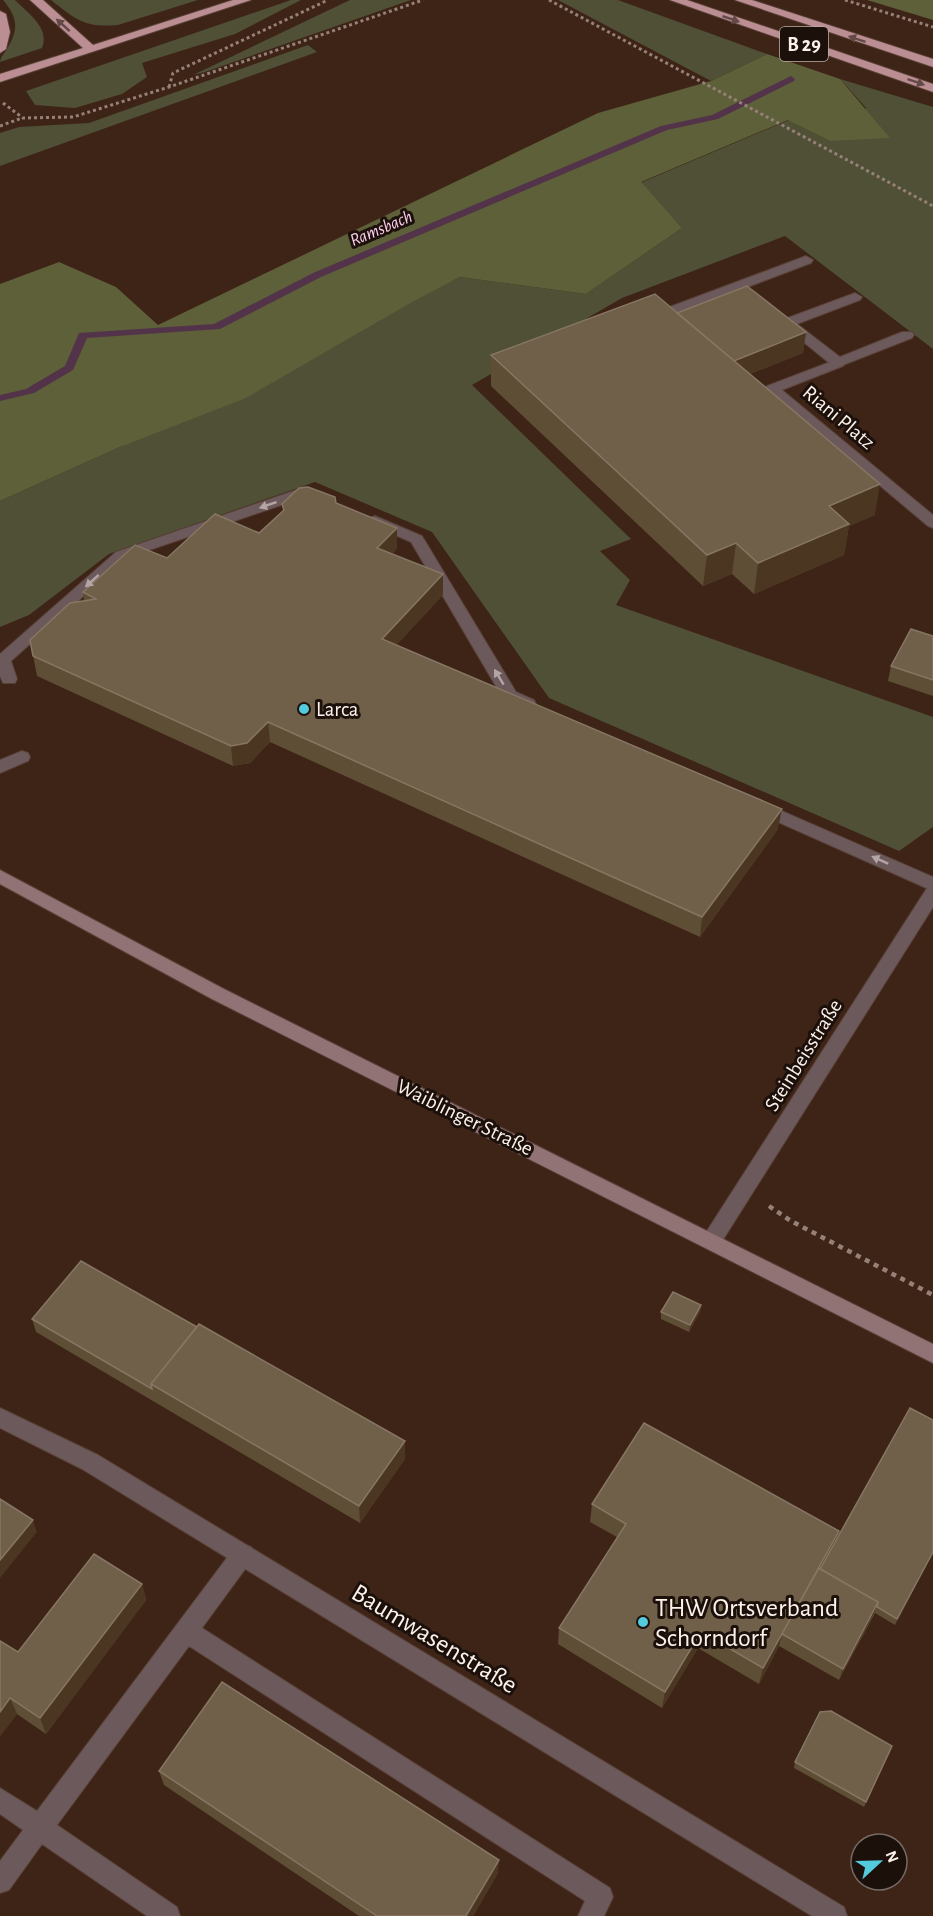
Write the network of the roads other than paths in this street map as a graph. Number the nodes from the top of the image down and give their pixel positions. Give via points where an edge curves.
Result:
1 (36, 0) edge
2 (245, 0) edge
3 (676, 0) edge
4 (741, 0) edge
5 (0, 14) edge
6 (0, 49) edge
7 (91, 50) junction
8 (933, 63) edge
9 (0, 78) edge
10 (933, 88) edge
11 (806, 260) dead end
12 (740, 285) junction
13 (855, 297) dead end
14 (756, 298) edge
15 (661, 315) edge
16 (908, 335) dead end
17 (838, 363) junction
18 (326, 500) edge
19 (356, 513) edge
20 (933, 522) edge
21 (9, 679) dead end
22 (543, 711) edge
23 (22, 757) dead end
24 (0, 767) edge
25 (749, 802) edge
26 (0, 876) edge
27 (933, 884) edge
28 (933, 893) edge
29 (712, 1240) junction
30 (933, 1354) edge
31 (0, 1418) edge
32 (243, 1554) junction
33 (186, 1631) junction
34 (0, 1800) edge
35 (40, 1827) junction
36 (0, 1881) edge
37 (168, 1916) edge
38 (590, 1916) edge
39 (835, 1916) edge

7 -> 1 highway
2 - 7 highway
3 -> 10 highway, B 29
8 -> 4 highway, B 29
5 - 6 highway via 5,36
7 - 9 highway
11 - 12 street
12 - 14 street
12 - 15 street
13 - 17 street via 783,320
16 - 17 street
17 - 20 street, Riani Platz via 772,389
18 -> 21 street via 305,492 121,555 3,660
22 -> 19 street via 510,696 417,539
23 - 24 street
27 -> 25 street
26 - 29 main road, Waiblinger Straße via 74,919 295,1033
28 - 29 street, Steinbeisstraße
29 - 30 main road, Waiblinger Straße
31 - 32 street, Baumwasenstraße via 90,1462
32 - 33 street
32 - 39 street, Baumwasenstraße
33 - 35 street
33 - 38 street via 601,1897
34 - 35 street
35 - 36 street
35 - 37 street

